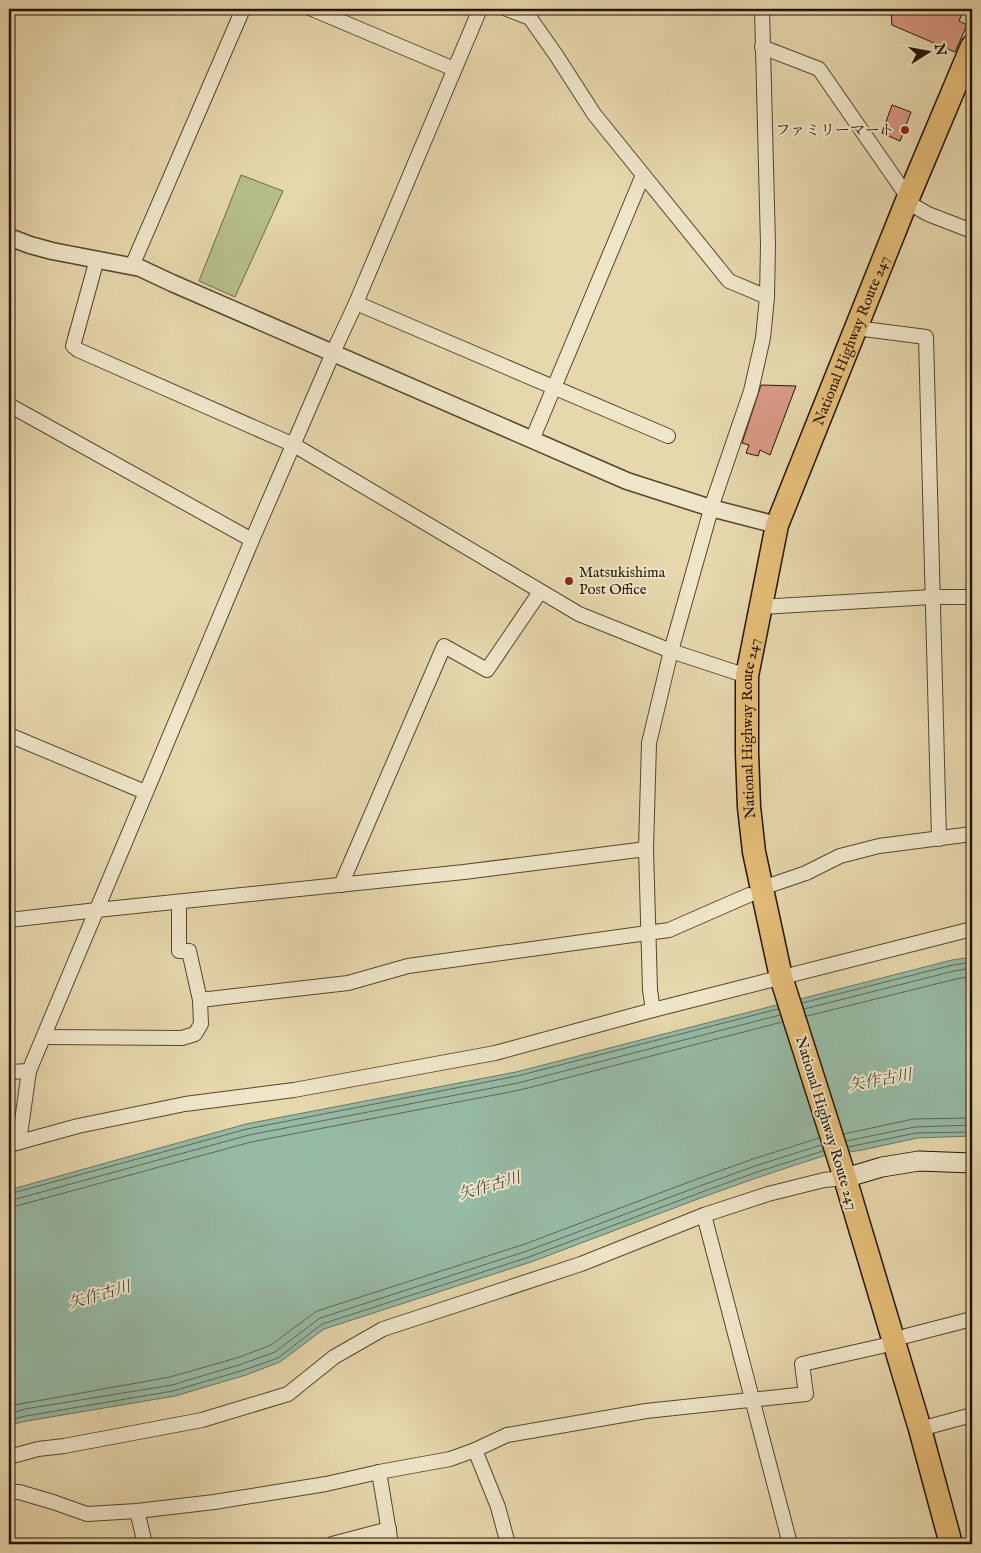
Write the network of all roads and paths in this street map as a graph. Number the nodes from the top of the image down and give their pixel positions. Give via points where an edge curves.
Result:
1 (243, 9) edge
2 (312, 9) edge
3 (480, 9) edge
4 (507, 9) edge
5 (762, 9) edge
6 (762, 46) junction
7 (972, 46) edge
8 (454, 68) junction
9 (644, 175) junction
10 (908, 198) junction
11 (972, 231) edge
12 (9, 237) edge
13 (97, 259) junction
14 (132, 266) junction
15 (767, 297) junction
16 (356, 303) junction
17 (856, 328) junction
18 (333, 352) junction
19 (554, 388) junction
20 (9, 405) edge
21 (668, 436) dead end
22 (532, 440) junction
23 (294, 445) junction
24 (711, 508) junction
25 (778, 525) junction
26 (252, 540) junction
27 (540, 592) junction
28 (972, 596) edge
29 (932, 597) junction
30 (760, 607) junction
31 (671, 651) junction
32 (747, 676) junction
33 (9, 735) edge
34 (145, 792) junction
35 (972, 834) edge
36 (939, 839) junction
37 (646, 849) junction
38 (341, 884) junction
39 (771, 885) dead end
40 (749, 895) dead end
41 (179, 902) junction
42 (97, 910) junction
43 (9, 920) edge
44 (972, 929) edge
45 (648, 933) junction
46 (781, 977) junction
47 (200, 1000) junction
48 (653, 1010) junction
49 (44, 1037) junction
50 (30, 1071) junction
51 (9, 1072) edge
52 (14, 1144) edge
53 (972, 1163) edge
54 (845, 1178) junction
55 (704, 1216) junction
56 (972, 1318) edge
57 (906, 1336) dead end
58 (882, 1346) dead end
59 (752, 1400) junction
60 (972, 1415) edge
61 (920, 1429) junction
62 (475, 1450) junction
63 (9, 1457) edge
64 (379, 1472) junction
65 (9, 1492) edge
66 (137, 1511) junction
67 (389, 1529) junction
68 (145, 1544) edge
69 (332, 1544) edge
70 (391, 1544) edge
71 (508, 1544) edge
72 (790, 1544) edge
73 (951, 1544) edge

1 - 14 street
2 - 8 street
3 - 8 street
4 - 9 street via 530,18 594,114
5 - 6 street
6 - 10 street via 819,69
6 - 15 street
7 - 10 highway, National Highway Route 247
8 - 16 street
9 - 15 street via 729,281
9 - 19 street
10 - 11 street via 928,214
10 - 17 highway, National Highway Route 247
12 - 13 street via 52,251
13 - 14 street
13 - 23 street via 73,346
14 - 18 street
15 - 24 street via 763,338 751,391
16 - 18 street
16 - 19 street
17 - 25 highway, National Highway Route 247
17 - 29 street via 926,338
18 - 22 street
18 - 23 street
19 - 21 street
19 - 22 street
20 - 26 street
22 - 24 street via 642,486
23 - 26 street
23 - 27 street
24 - 25 street
24 - 31 street
25 - 30 highway, National Highway Route 247
26 - 34 street
27 - 31 street via 579,614
27 - 38 street via 487,670 444,646
28 - 29 street
29 - 30 street
29 - 36 street
30 - 32 highway, National Highway Route 247
31 - 32 street
31 - 37 street via 649,743
32 - 46 highway, National Highway Route 247 via 747,753 754,852
33 - 34 street
34 - 42 street
35 - 36 street
36 - 39 street via 879,846 840,856
37 - 38 street
37 - 45 street
38 - 41 street
40 - 45 street via 669,930
41 - 42 street
41 - 47 street via 180,951 188,951
42 - 43 street
42 - 49 street
44 - 46 street
45 - 47 street via 408,966 348,983
45 - 48 street
46 - 48 street
46 - 54 highway, National Highway Route 247
47 - 49 street via 201,1024 195,1034 182,1038
48 - 52 street via 494,1053 294,1090 185,1104 78,1126
49 - 50 street
50 - 51 street
50 - 52 street
53 - 54 main road via 919,1162 882,1167
54 - 55 street via 768,1194
54 - 61 highway, National Highway Route 247
55 - 59 street
55 - 63 street via 582,1264 383,1329 334,1357 288,1394 202,1420 38,1448
56 - 57 street
58 - 59 street via 802,1364 806,1394
59 - 62 street via 646,1411 507,1435
59 - 72 street
60 - 61 street
61 - 73 highway, National Highway Route 247
62 - 64 street via 450,1459
62 - 71 street via 498,1507
64 - 66 street via 233,1499
64 - 67 street
65 - 66 street via 19,1492 87,1514
66 - 68 street
67 - 69 street
67 - 70 street

